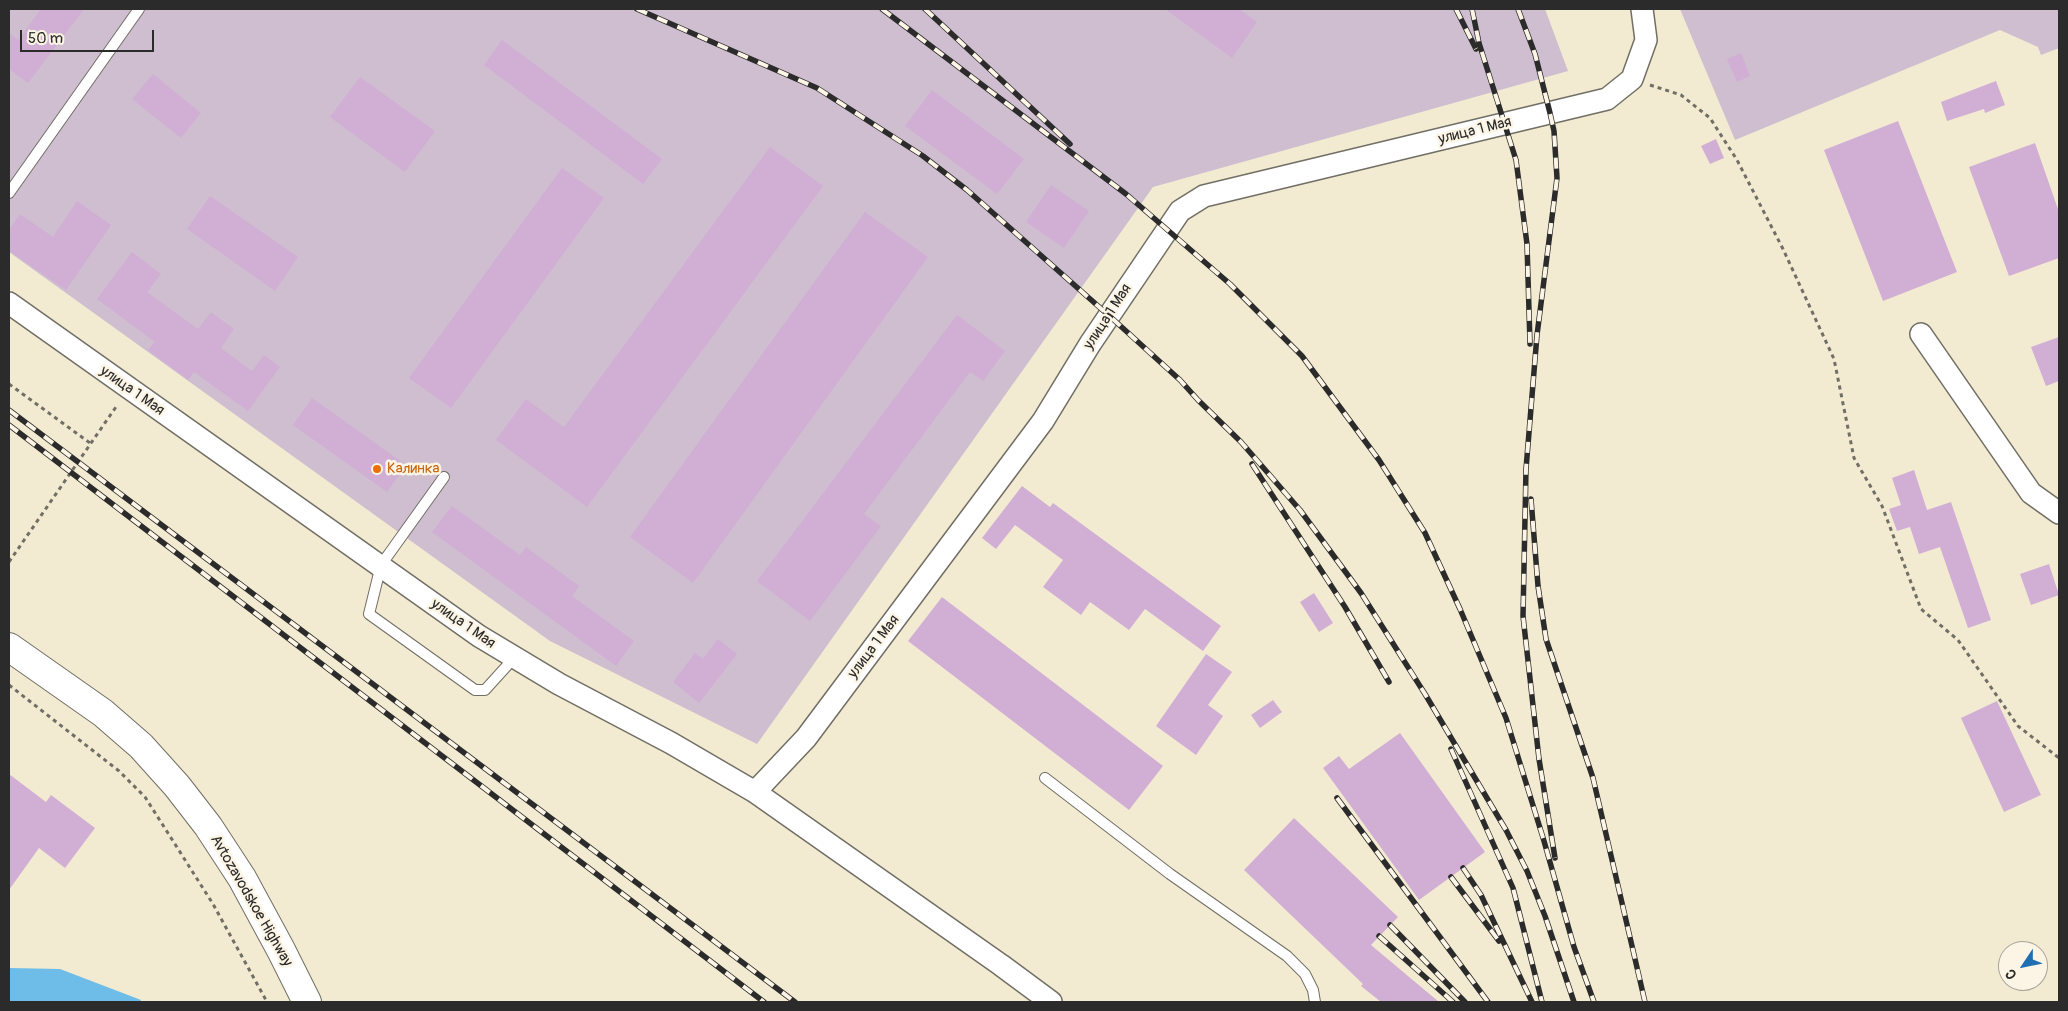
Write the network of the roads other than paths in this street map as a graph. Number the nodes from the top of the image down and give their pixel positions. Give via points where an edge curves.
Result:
1 (139, 9) edge
2 (1642, 9) edge
3 (9, 193) edge
4 (9, 303) edge
5 (1921, 334) dead end
6 (444, 477) dead end
7 (2059, 513) edge
8 (381, 565) junction
9 (9, 647) edge
10 (514, 658) junction
11 (1045, 778) dead end
12 (755, 792) junction
13 (307, 1002) edge
14 (1051, 1002) edge
15 (1315, 1002) edge

1 - 3 lane
2 - 12 street, улица 1 Мая via 1646,40 1632,79 1607,100 1204,196 1180,211 1090,344 1044,421 806,738
4 - 8 street, улица 1 Мая
5 - 7 street via 2031,493
6 - 8 lane
8 - 10 street, улица 1 Мая
8 - 10 lane via 369,614 475,690 485,690
9 - 13 main road, Avtozavodskoe Highway via 103,713 141,746 177,786 242,878
10 - 12 street, улица 1 Мая
11 - 15 lane via 1170,874 1287,956 1305,974
12 - 14 street

